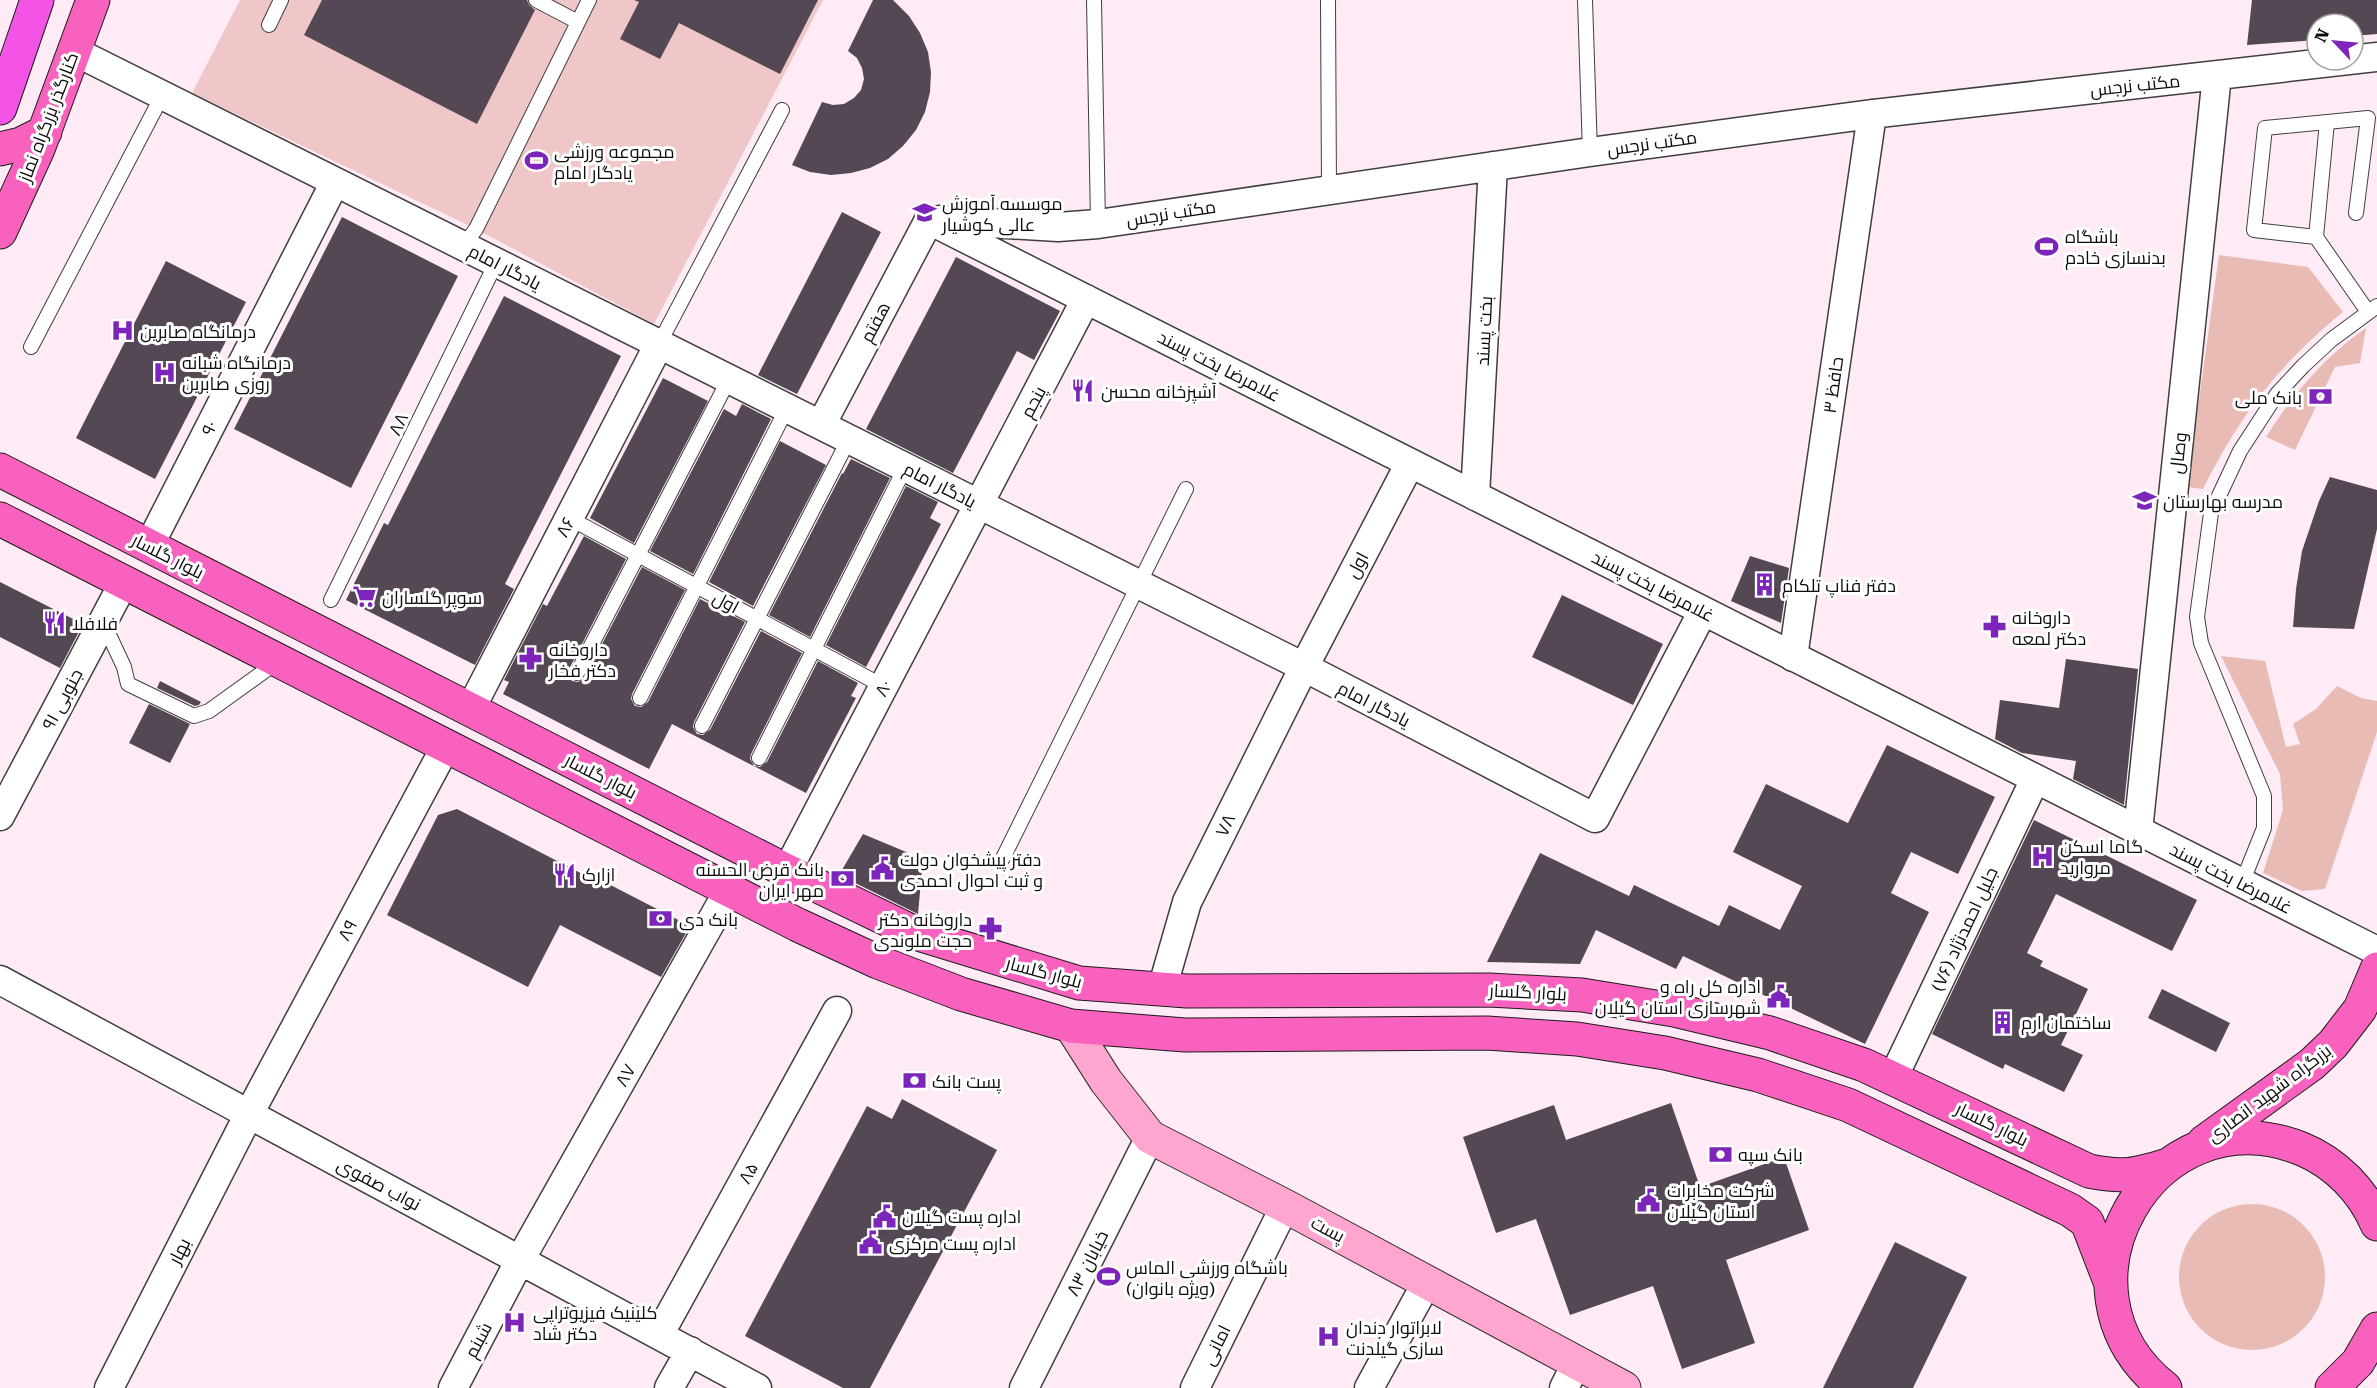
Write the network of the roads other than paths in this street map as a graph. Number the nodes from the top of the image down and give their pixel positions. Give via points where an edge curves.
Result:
1 (38, 0) edge
2 (93, 0) edge
3 (281, 0) edge
4 (536, 0) edge
5 (589, 0) edge
6 (1094, 0) edge
7 (1328, 0) edge
8 (1585, 0) edge
9 (578, 22) junction
10 (269, 25) dead end
11 (74, 51) junction
12 (2377, 57) edge
13 (2217, 75) junction
14 (162, 96) junction
15 (0, 108) edge
16 (782, 110) dead end
17 (1872, 114) junction
18 (2327, 122) junction
19 (45, 132) junction
20 (0, 149) edge
21 (1590, 152) junction
22 (1493, 166) junction
23 (335, 182) junction
24 (1329, 189) junction
25 (2356, 213) dead end
26 (928, 220) junction
27 (1098, 224) junction
28 (1058, 227) junction
29 (0, 232) edge
30 (2316, 237) junction
31 (463, 246) junction
32 (496, 263) junction
33 (1038, 275) junction
34 (1086, 299) junction
35 (2373, 309) edge
36 (659, 344) junction
37 (31, 348) dead end
38 (729, 379) junction
39 (787, 408) junction
40 (821, 425) junction
41 (849, 439) junction
42 (1410, 463) junction
43 (906, 468) junction
44 (0, 470) edge
45 (1186, 489) dead end
46 (1475, 496) junction
47 (979, 504) junction
48 (569, 518) junction
49 (0, 519) edge
50 (149, 546) junction
51 (638, 555) junction
52 (124, 582) junction
53 (1138, 584) junction
54 (698, 587) junction
55 (331, 600) dead end
56 (1703, 611) junction
57 (758, 619) junction
58 (103, 622) junction
59 (813, 649) junction
60 (1793, 657) junction
61 (278, 661) junction
62 (1304, 667) junction
63 (577, 673) dead end
64 (883, 686) junction
65 (640, 698) dead end
66 (470, 710) junction
67 (702, 726) dead end
68 (446, 746) junction
69 (759, 758) dead end
70 (2035, 779) junction
71 (0, 816) edge
72 (2139, 831) junction
73 (1003, 858) dead end
74 (787, 871) junction
75 (2242, 883) junction
76 (729, 890) junction
77 (2377, 951) edge
78 (2377, 969) edge
79 (0, 980) edge
80 (1162, 989) junction
81 (837, 1011) dead end
82 (1071, 1026) junction
83 (1893, 1078) junction
84 (249, 1114) junction
85 (1150, 1137) junction
86 (2180, 1158) junction
87 (1285, 1206) junction
88 (2377, 1224) edge
89 (520, 1260) junction
90 (1427, 1282) junction
91 (2110, 1284) junction
92 (2377, 1329) edge
93 (658, 1335) junction
94 (690, 1352) junction
95 (2132, 1353) junction
96 (2377, 1370) edge
97 (1571, 1375) edge
98 (109, 1388) edge
99 (453, 1388) edge
100 (669, 1388) edge
101 (758, 1388) edge
102 (1024, 1388) edge
103 (1195, 1388) edge
104 (1369, 1388) edge
105 (1624, 1388) edge
106 (2149, 1388) edge
107 (2165, 1388) edge
108 (2332, 1388) edge

1 - 15 highway
2 - 11 main road, کنارگذر بزرگراه نماز
3 - 10 lane
4 - 9 lane
5 - 9 lane
6 - 27 lane
7 - 24 lane
8 - 21 lane
9 - 31 lane via 476,229
11 - 14 street, یادگار امام
11 - 19 main road, کنارگذر بزرگراه نماز
12 - 13 street, مکتب نرجس
13 - 17 street, مکتب نرجس
13 - 72 street, وصال
14 - 23 street, یادگار امام
14 - 37 lane
16 - 36 lane
17 - 21 street, مکتب نرجس
17 - 60 street, حافظ ۳
18 - 25 lane via 2368,118
18 - 30 lane
18 - 30 lane via 2265,128 2254,230
19 - 20 main road
19 - 29 main road, کنارگذر بزرگراه نماز
21 - 22 street, مکتب نرجس
22 - 24 street, مکتب نرجس
22 - 46 street, بخت پسند
23 - 31 street, یادگار امام
23 - 50 street, ۹۰
24 - 27 street, مکتب نرجس
26 - 28 street, مکتب نرجس
26 - 33 street, غلامرضا بخت پسند
26 - 40 street, هفتم
27 - 28 street, مکتب نرجس
28 - 33 street via 1042,238 1037,247
30 - 35 lane
31 - 32 street, یادگار امام
32 - 36 street, یادگار امام
32 - 55 lane, ۸۸
33 - 34 street, غلامرضا بخت پسند
34 - 42 street, غلامرضا بخت پسند
34 - 47 street, پنجم
35 - 75 lane via 2331,340 2277,394 2240,451 2211,513 2197,617 2201,643 2264,796 2264,828
36 - 38 street, یادگار امام
36 - 48 street, ۸۶
38 - 39 street, یادگار امام
38 - 51 lane
39 - 40 street, یادگار امام
39 - 54 lane
40 - 41 street, یادگار امام
41 - 43 street, یادگار امام
41 - 57 lane
42 - 46 street, غلامرضا بخت پسند
42 - 62 street, اول
43 - 47 street, یادگار امام
43 - 59 lane
44 - 50 main road, بلوار گلسار
45 - 53 lane
46 - 56 street, غلامرضا بخت پسند
47 - 53 street, یادگار امام
47 - 64 street, ۸۰
48 - 51 lane, اول
48 - 66 street, ۸۶
49 - 52 main road
50 - 66 main road, بلوار گلسار
51 - 54 lane, اول
51 - 63 lane
52 - 58 street, ۹۱ جنوبی
52 - 61 main road
53 - 62 street, یادگار امام
53 - 73 lane
54 - 57 lane, اول
54 - 65 lane
56 - 60 street, غلامرضا بخت پسند
56 - 62 street, یادگار امام via 1596,818
57 - 59 lane, اول
57 - 67 lane
58 - 61 lane via 128,684 194,716 209,711
58 - 71 street, ۹۱ جنوبی
59 - 64 lane, اول
59 - 69 lane
60 - 70 street, غلامرضا بخت پسند
61 - 68 main road
62 - 80 street, ۷۸ via 1187,902
64 - 74 street, ۸۰
66 - 74 main road, بلوار گلسار
68 - 76 main road
68 - 84 street, ۸۹
70 - 72 street, غلامرضا بخت پسند
70 - 83 street, جلیل احمدنژاد (۷۶)
72 - 75 street, غلامرضا بخت پسند
74 - 80 main road, بلوار گلسار via 915,933 945,943 1079,983
75 - 77 street, غلامرضا بخت پسند
76 - 82 main road via 878,962 961,993
76 - 89 street, ۸۷
78 - 86 main road, بزرگراه شهید انصاری via 2360,1008 2333,1044 2312,1064
79 - 84 street, نواب صفوی
80 - 83 main road, بلوار گلسار via 1489,990 1582,995 1674,1010 1770,1034
81 - 93 street, ۸۵
82 - 85 street, پست via 1106,1081
82 - 91 main road via 1185,1035 1487,1033 1577,1039 1665,1053 1758,1075 1848,1106 2070,1210 2087,1222
83 - 86 main road, بلوار گلسار via 2089,1171 2135,1175
84 - 89 street, نواب صفوی
84 - 98 street, بهار
85 - 87 street, پست
85 - 102 street, خیابان ۸۳
86 - 88 main road, بلوار گلسار via 2219,1142 2248,1138 2297,1147 2324,1160 2347,1179 2366,1202
86 - 91 main road via 2142,1190 2126,1213 2114,1247
87 - 90 street, پست
87 - 103 street, امانی
89 - 93 street, نواب صفوی
89 - 99 street, شبنم
90 - 97 street, پست
90 - 104 street
91 - 95 main road via 2117,1320
92 - 108 main road via 2358,1362
93 - 94 street, نواب صفوی
94 - 100 street
94 - 101 street, نواب صفوی
95 - 106 main road
95 - 107 main road
96 - 108 main road
97 - 105 street, پست

